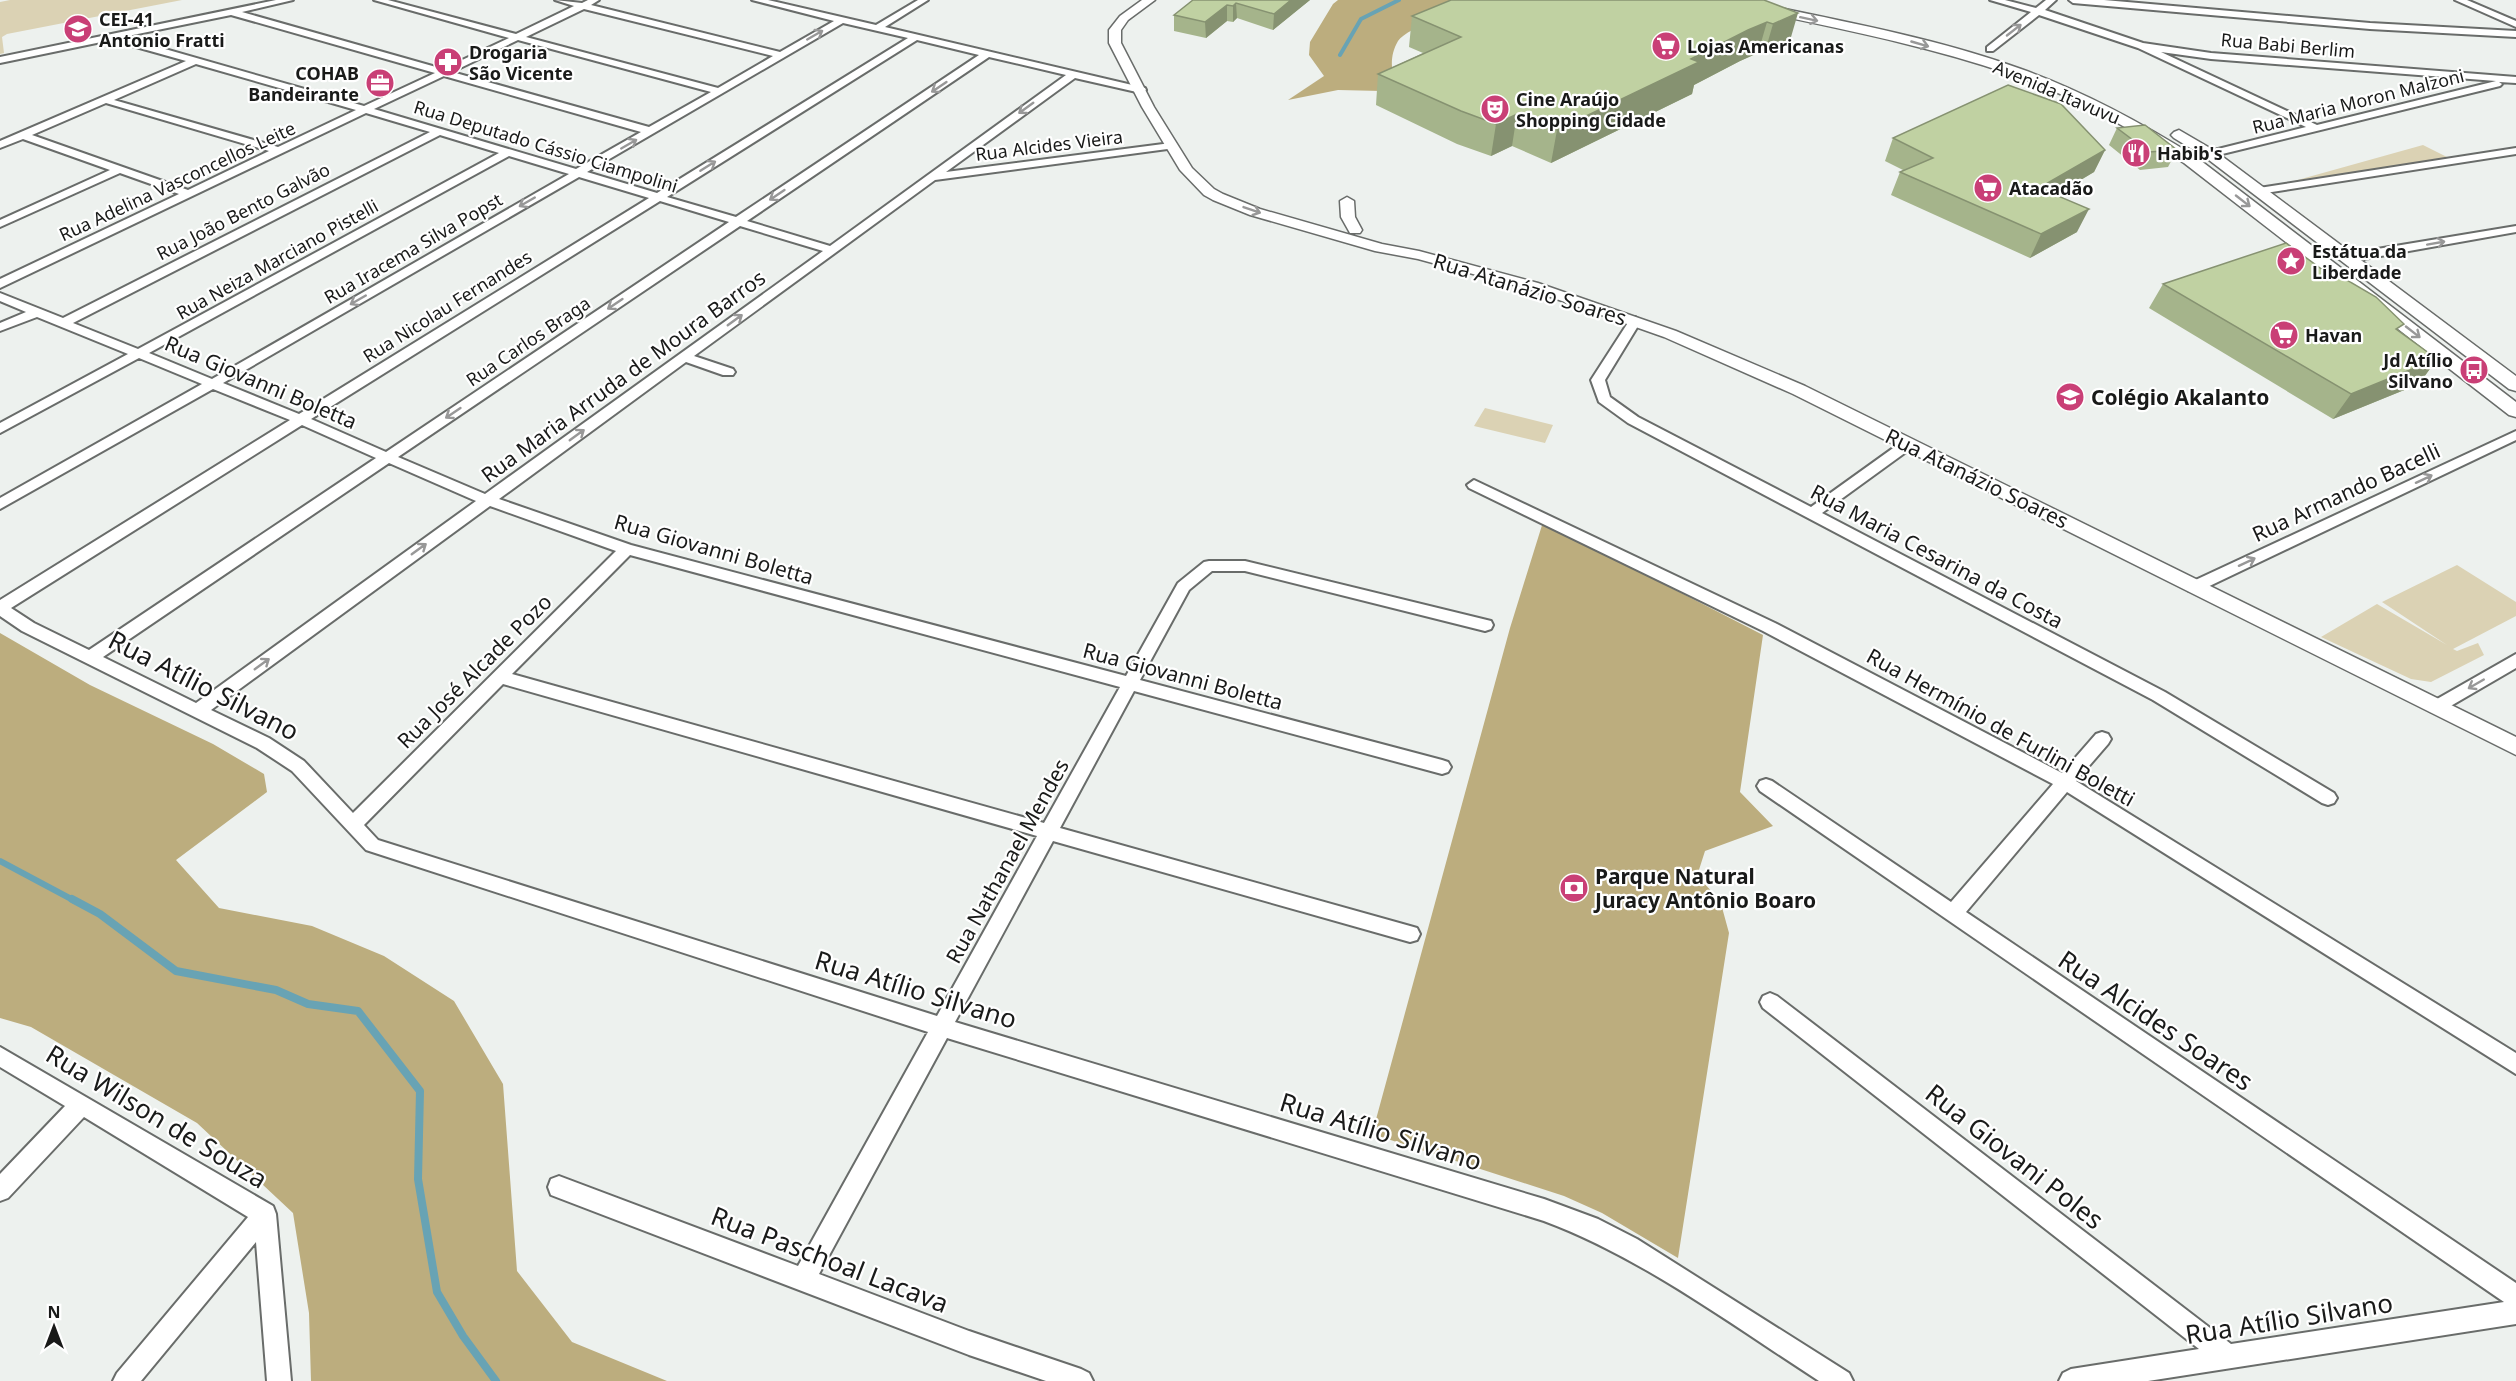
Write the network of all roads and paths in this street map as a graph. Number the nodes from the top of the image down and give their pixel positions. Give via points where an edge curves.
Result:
1 (214, 0) edge
2 (289, 0) edge
3 (378, 0) edge
4 (559, 0) edge
5 (595, 0) edge
6 (756, 0) edge
7 (924, 0) edge
8 (1149, 0) edge
9 (1725, 0) edge
10 (1994, 0) edge
11 (2052, 0) edge
12 (2073, 0) edge
13 (2459, 0) edge
14 (583, 6) junction
15 (1820, 6) dead end
16 (2038, 11) junction
17 (231, 12) junction
18 (219, 15) junction
19 (842, 20) junction
20 (2516, 24) edge
21 (878, 28) junction
22 (2516, 34) edge
23 (112, 37) junction
24 (517, 37) junction
25 (916, 37) junction
26 (2141, 46) junction
27 (1990, 49) junction
28 (987, 54) junction
29 (781, 55) junction
30 (2211, 56) junction
31 (0, 60) edge
32 (198, 60) junction
33 (1126, 65) junction
34 (442, 73) junction
35 (1074, 74) junction
36 (2432, 74) junction
37 (2206, 75) junction
38 (2514, 80) edge
39 (1141, 90) junction
40 (2469, 91) junction
41 (719, 92) junction
42 (105, 100) junction
43 (366, 109) junction
44 (2316, 128) junction
45 (439, 131) junction
46 (650, 131) junction
47 (21, 135) junction
48 (0, 145) edge
49 (1171, 146) junction
50 (279, 151) junction
51 (2516, 151) edge
52 (508, 152) junction
53 (2210, 154) junction
54 (2196, 165) junction
55 (119, 170) junction
56 (578, 173) junction
57 (930, 177) junction
58 (1201, 183) junction
59 (2259, 191) junction
60 (189, 194) junction
61 (658, 197) junction
62 (1347, 201) dead end
63 (1317, 217) junction
64 (1276, 218) junction
65 (738, 221) junction
66 (0, 224) edge
67 (2516, 229) edge
68 (1355, 230) junction
69 (2300, 245) junction
70 (832, 250) junction
71 (1419, 255) junction
72 (2347, 258) junction
73 (0, 284) edge
74 (0, 297) edge
75 (38, 312) junction
76 (1635, 321) junction
77 (63, 323) junction
78 (0, 327) edge
79 (140, 355) junction
80 (684, 357) junction
81 (728, 372) dead end
82 (212, 384) junction
83 (2516, 386) edge
84 (2516, 411) edge
85 (301, 420) junction
86 (0, 429) edge
87 (2516, 435) edge
88 (1908, 444) junction
89 (386, 458) junction
90 (1474, 485) dead end
91 (487, 500) junction
92 (0, 504) edge
93 (1811, 514) junction
94 (627, 549) junction
95 (2194, 586) junction
96 (0, 607) edge
97 (1485, 625) dead end
98 (89, 658) junction
99 (2516, 660) edge
100 (500, 677) junction
101 (1130, 683) junction
102 (2436, 707) junction
103 (197, 711) junction
104 (2102, 739) dead end
105 (2516, 747) edge
106 (1442, 767) dead end
107 (2064, 782) junction
108 (1766, 786) dead end
109 (2328, 798) dead end
110 (354, 824) junction
111 (1049, 831) junction
112 (1952, 914) junction
113 (1410, 934) dead end
114 (1770, 1002) dead end
115 (942, 1028) junction
116 (0, 1056) edge
117 (2516, 1064) edge
118 (82, 1104) junction
119 (559, 1187) dead end
120 (0, 1190) edge
121 (265, 1214) junction
122 (803, 1280) junction
123 (2516, 1297) edge
124 (2516, 1312) edge
125 (2225, 1356) junction
126 (124, 1381) edge
127 (279, 1381) edge
128 (1081, 1381) edge
129 (1841, 1381) edge
130 (2071, 1381) edge

1 - 18 street
2 - 17 street
3 - 24 street
4 - 14 street
5 - 14 street, Rua Adelina Vasconcellos Leite
6 - 19 street
7 - 21 street
8 - 33 street, Rua Atanázio Soares via 1124,18 1115,30 1115,42
9 -> 54 main road, Avenida Itavuvu via 1904,39 2015,71 2138,127
10 - 16 street
11 - 16 street
12 - 22 street via 2370,26
13 - 20 street
14 - 24 street, Rua Adelina Vasconcellos Leite
14 - 29 street
15 - 27 main road, Avenida Itavuvu
16 - 26 street
27 -> 16 street
17 - 18 street
17 - 34 street
18 - 23 street
19 - 21 street
29 -> 19 street, Rua Iracema Silva Popst
21 - 25 street
23 - 31 street
23 - 32 street, Rua Deputado Cássio Ciampolini
24 - 34 street, Rua Adelina Vasconcellos Leite
24 - 41 street
25 - 28 street
61 -> 25 street, Rua Nicolau Fernandes
26 - 30 street, Rua Babi Berlim
26 - 37 street
27 - 53 main road, Avenida Itavuvu via 2039,66 2163,125
28 - 35 street
28 -> 65 street, Rua Carlos Braga
29 - 41 street, Rua Iracema Silva Popst
30 - 36 street, Rua Babi Berlim
30 - 37 street via 2196,57 2190,63
32 - 42 street
32 - 43 street, Rua Deputado Cássio Ciampolini
33 - 35 street via 1117,74
33 - 39 street, Rua Atanázio Soares
34 - 43 street, Rua Adelina Vasconcellos Leite
34 - 46 street
35 - 39 street
35 -> 57 street, Rua Maria Arruda de Moura Barros
36 - 38 street, Rua Babi Berlim
36 - 40 street, Rua Babi Berlim via 2462,83
37 - 44 street
38 - 40 street, Rua Maria Moron Malzoni
39 - 49 street, Rua Atanázio Soares
40 - 44 street, Rua Maria Moron Malzoni
41 - 46 street, Rua Iracema Silva Popst
42 - 47 street
42 - 50 street
43 - 45 street, Rua Deputado Cássio Ciampolini
43 - 50 street, Rua Adelina Vasconcellos Leite
44 - 53 street, Rua Maria Moron Malzoni
45 - 52 street, Rua Deputado Cássio Ciampolini
45 - 77 street, Rua João Bento Galvão
56 -> 46 street, Rua Iracema Silva Popst
47 - 48 street
47 - 55 street
49 - 57 street, Rua Alcides Vieira
49 - 58 street, Rua Atanázio Soares
50 - 60 street, Rua Adelina Vasconcellos Leite
51 - 59 street
52 - 56 street, Rua Deputado Cássio Ciampolini
52 - 79 street, Rua Neiza Marciano Pistelli
53 - 54 main road
53 - 59 main road, Avenida Itavuvu
54 -> 69 main road, Avenida Itavuvu
55 - 60 street
55 - 66 street
56 - 61 street, Rua Deputado Cássio Ciampolini
56 -> 82 street, Rua Iracema Silva Popst
57 - 70 street, Rua Maria Arruda de Moura Barros
58 - 63 street, Rua Atanázio Soares
58 -> 64 street, Rua Atanázio Soares via 1218,197
59 - 72 main road, Avenida Itavuvu
60 - 73 street, Rua Adelina Vasconcellos Leite
61 - 65 street, Rua Deputado Cássio Ciampolini
61 - 85 street, Rua Nicolau Fernandes
62 - 68 street via 1348,217
63 - 64 street
63 - 68 street, Rua Atanázio Soares
64 - 71 street, Rua Atanázio Soares via 1377,252
65 - 70 street, Rua Deputado Cássio Ciampolini
65 -> 89 street, Rua Carlos Braga
72 -> 67 street
68 - 71 street, Rua Atanázio Soares
69 - 72 main road via 2326,256
69 -> 84 main road, Avenida Itavuvu
80 -> 70 street, Rua Maria Arruda de Moura Barros
71 - 76 street, Rua Atanázio Soares via 1533,286
72 - 83 main road, Avenida Itavuvu
74 - 75 street, Rua Giovanni Boletta
75 - 77 street, Rua Giovanni Boletta
75 - 78 street
76 - 88 street, Rua Atanázio Soares via 1749,368
76 - 93 street, Rua Maria Cesarina da Costa via 1598,380 1604,399 1633,420
77 - 79 street, Rua Giovanni Boletta
79 - 82 street, Rua Giovanni Boletta
79 - 86 street, Rua Neiza Marciano Pistelli
80 - 81 street
91 -> 80 street, Rua Maria Arruda de Moura Barros
82 - 85 street, Rua Giovanni Boletta
82 - 92 street, Rua Iracema Silva Popst
85 - 89 street, Rua Giovanni Boletta
85 - 96 street, Rua Nicolau Fernandes
95 -> 87 street, Rua Armando Bacelli
88 - 93 street
88 - 95 street, Rua Atanázio Soares
89 - 91 street, Rua Giovanni Boletta
89 - 98 street, Rua Carlos Braga
90 - 107 street, Rua Hermínio de Furlini Boletti via 1769,627
91 - 94 street, Rua Giovanni Boletta
103 -> 91 street, Rua Maria Arruda de Moura Barros
93 - 109 street, Rua Maria Cesarina da Costa via 2159,696
94 - 100 street, Rua José Alcade Pozo
94 - 101 street, Rua Giovanni Boletta
95 - 102 street, Rua Atanázio Soares
96 - 98 street, Rua Atílio Silvano via 28,627
97 - 101 street, Rua Nathanael Mendes via 1245,566 1209,566 1183,587
98 - 103 street, Rua Atílio Silvano
99 -> 102 street
100 - 110 street, Rua José Alcade Pozo
100 - 111 street
101 - 106 street, Rua Giovanni Boletta
101 - 111 street, Rua Nathanael Mendes
102 - 105 street, Rua Atanázio Soares
103 - 110 street, Rua Atílio Silvano via 263,743 298,766
104 - 107 street
107 - 112 street
107 - 117 street, Rua Hermínio de Furlini Boletti
108 - 112 street, Rua Alcides Soares
110 - 115 street, Rua Atílio Silvano via 372,845
111 - 113 street
111 - 115 street, Rua Nathanael Mendes
112 - 123 street, Rua Alcides Soares
114 - 125 street, Rua Giovani Poles
115 - 122 street, Rua Nathanael Mendes
115 - 129 street, Rua Atílio Silvano via 1590,1227 1629,1247
116 - 118 street, Rua Wilson de Souza
118 - 120 street
118 - 121 street, Rua Wilson de Souza
119 - 122 street, Rua Paschoal Lacava
121 - 126 street
121 - 127 street, Rua Wilson de Souza
122 - 128 street, Rua Paschoal Lacava
124 - 125 street, Rua Atílio Silvano
125 - 130 street, Rua Atílio Silvano

